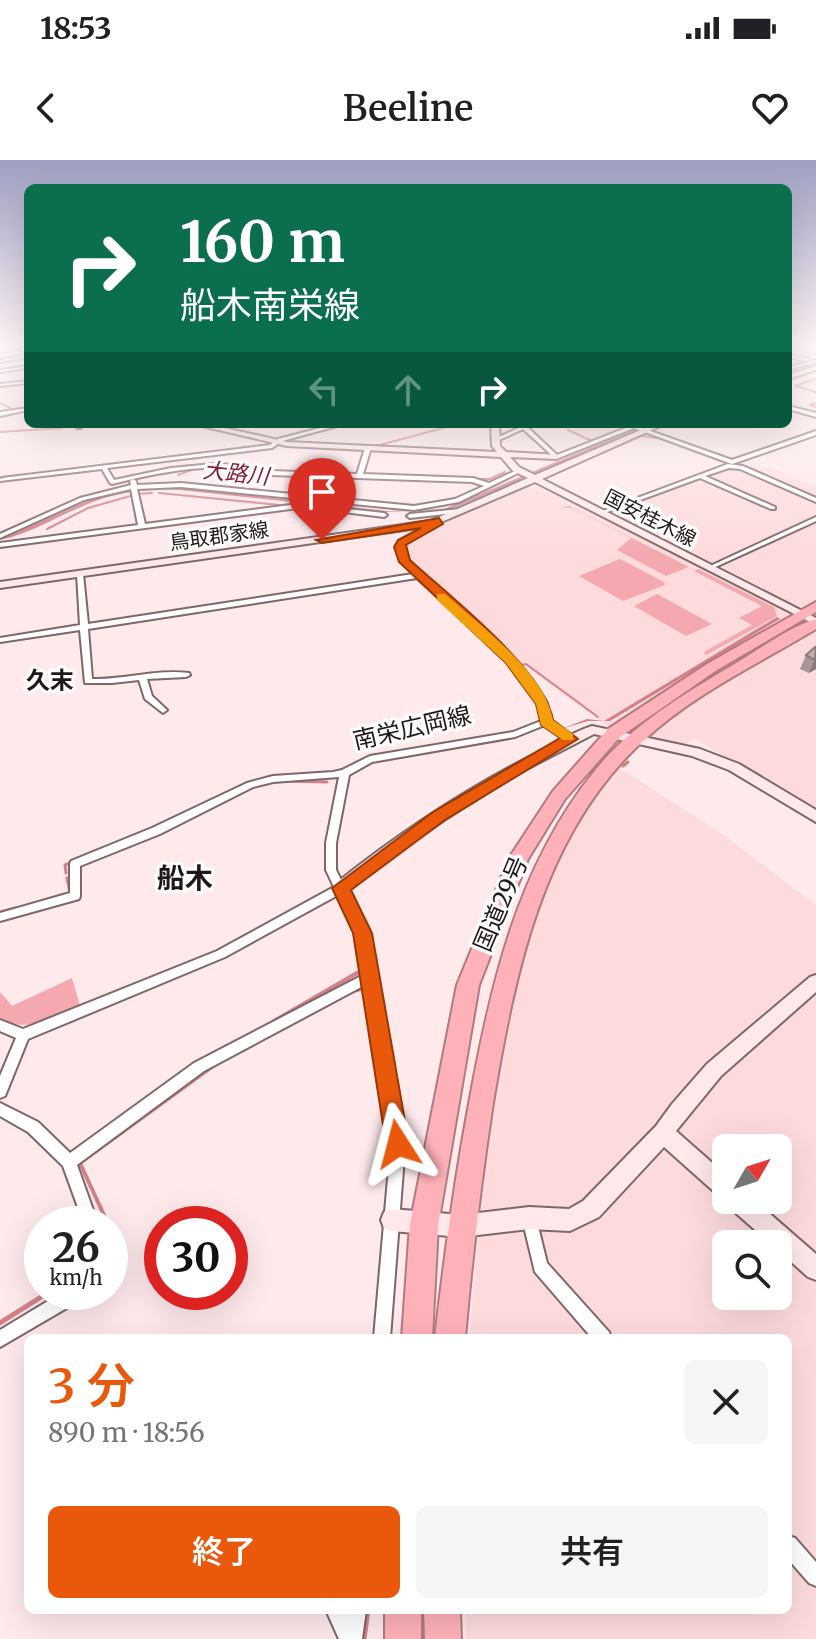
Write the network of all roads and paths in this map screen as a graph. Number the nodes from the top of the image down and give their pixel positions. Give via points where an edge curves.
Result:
1 (215, 428) edge
2 (327, 428) edge
3 (495, 428) edge
4 (517, 428) edge
5 (526, 428) edge
6 (642, 428) edge
7 (816, 433) edge
8 (495, 440) junction
9 (276, 442) junction
10 (368, 448) junction
11 (499, 452) junction
12 (556, 457) junction
13 (31, 463) dead end
14 (104, 468) junction
15 (360, 475) junction
16 (525, 475) junction
17 (29, 476) junction
18 (700, 476) junction
19 (133, 477) junction
20 (0, 481) edge
21 (488, 485) junction
22 (134, 490) junction
23 (816, 500) edge
24 (298, 506) junction
25 (773, 508) dead end
26 (600, 513) junction
27 (434, 514) junction
28 (816, 519) edge
29 (142, 527) junction
30 (0, 536) edge
31 (0, 545) edge
32 (709, 568) junction
33 (80, 574) junction
34 (417, 576) junction
35 (0, 585) edge
36 (812, 616) edge
37 (85, 628) junction
38 (0, 640) edge
39 (186, 675) dead end
40 (142, 676) junction
41 (163, 710) dead end
42 (546, 722) junction
43 (614, 733) junction
44 (637, 737) junction
45 (571, 739) junction
46 (345, 773) junction
47 (816, 817) edge
48 (341, 888) junction
49 (0, 917) edge
50 (368, 978) junction
51 (816, 982) edge
52 (0, 1025) edge
53 (23, 1035) junction
54 (0, 1092) edge
55 (0, 1109) edge
56 (663, 1133) junction
57 (69, 1162) junction
58 (712, 1177) edge
59 (85, 1206) edge
60 (754, 1214) edge
61 (529, 1218) junction
62 (392, 1220) junction
63 (424, 1225) junction
64 (461, 1226) junction
65 (816, 1269) edge
66 (48, 1310) edge
67 (382, 1334) edge
68 (417, 1334) edge
69 (450, 1334) edge
70 (599, 1334) edge
71 (0, 1339) edge
72 (792, 1549) edge
73 (816, 1576) edge
74 (338, 1614) edge
75 (355, 1614) edge
76 (403, 1614) edge
77 (442, 1614) edge
78 (350, 1639) edge
79 (403, 1639) edge
80 (443, 1639) edge

1 - 9 main road
2 - 9 street
3 - 8 main road, 国安桂木線
4 - 8 street
5 - 12 street
6 - 7 street via 738,462
6 - 12 street
6 - 16 main road, 鳥取郡家線
8 - 11 main road, 国安桂木線
9 - 10 main road
9 - 14 street
10 - 11 main road
10 - 15 street
11 - 12 main road
11 - 16 main road, 国安桂木線
13 - 17 street
14 - 17 street
14 - 19 street via 112,482
15 - 19 street via 271,473 232,464
15 - 21 street
16 - 21 street
16 - 26 main road, 国安桂木線
16 - 27 main road, 鳥取郡家線 via 461,511
17 - 20 street
18 - 23 street via 741,467
18 - 25 street
18 - 26 street
19 - 22 street
21 - 27 street
22 - 24 street
22 - 27 street via 181,485
22 - 29 street
22 - 30 street via 82,499
24 - 27 street
24 - 29 street
26 - 32 main road, 国安桂木線
27 - 33 main road, 鳥取郡家線
27 - 34 street via 399,547
28 - 32 street
29 - 31 street
32 - 36 main road, 国安桂木線
33 - 35 main road, 鳥取郡家線
33 - 37 street
34 - 37 street
34 - 42 street via 511,660 543,704
36 - 43 highway, 国道29号 via 712,667
36 - 44 highway, 国道29号
37 - 38 street
37 - 40 street via 88,681
39 - 40 street
40 - 41 street via 148,697
42 - 45 street
42 - 46 street, 南栄広岡線 via 515,734 370,759
43 - 44 main road
43 - 45 main road via 592,730
43 - 63 highway, 国道29号 via 549,809 519,858 492,919 468,985
44 - 47 main road via 734,767
44 - 64 highway, 国道29号 via 565,823 534,893 495,1017
45 - 48 main road via 439,816
46 - 48 street, 南栄広岡線 via 331,843 331,870
46 - 49 street via 250,785 75,864 75,896
48 - 50 street, 南栄広岡線 via 362,933
48 - 53 street via 221,954
50 - 57 street via 199,1067
50 - 62 street, 南栄広岡線 via 398,1144
51 - 56 main road via 721,1061 685,1098
52 - 53 street
53 - 54 street
55 - 57 street via 33,1127
56 - 58 main road
56 - 61 main road via 591,1209 570,1220
57 - 59 street
60 - 65 main road
61 - 64 main road
61 - 70 street via 540,1267
62 - 63 main road
62 - 67 street, 南栄広岡線
63 - 64 main road
63 - 68 highway, 国道29号
64 - 69 highway, 国道29号
66 - 71 street
72 - 73 street
74 - 78 street
75 - 78 street
76 - 79 highway
77 - 80 highway

